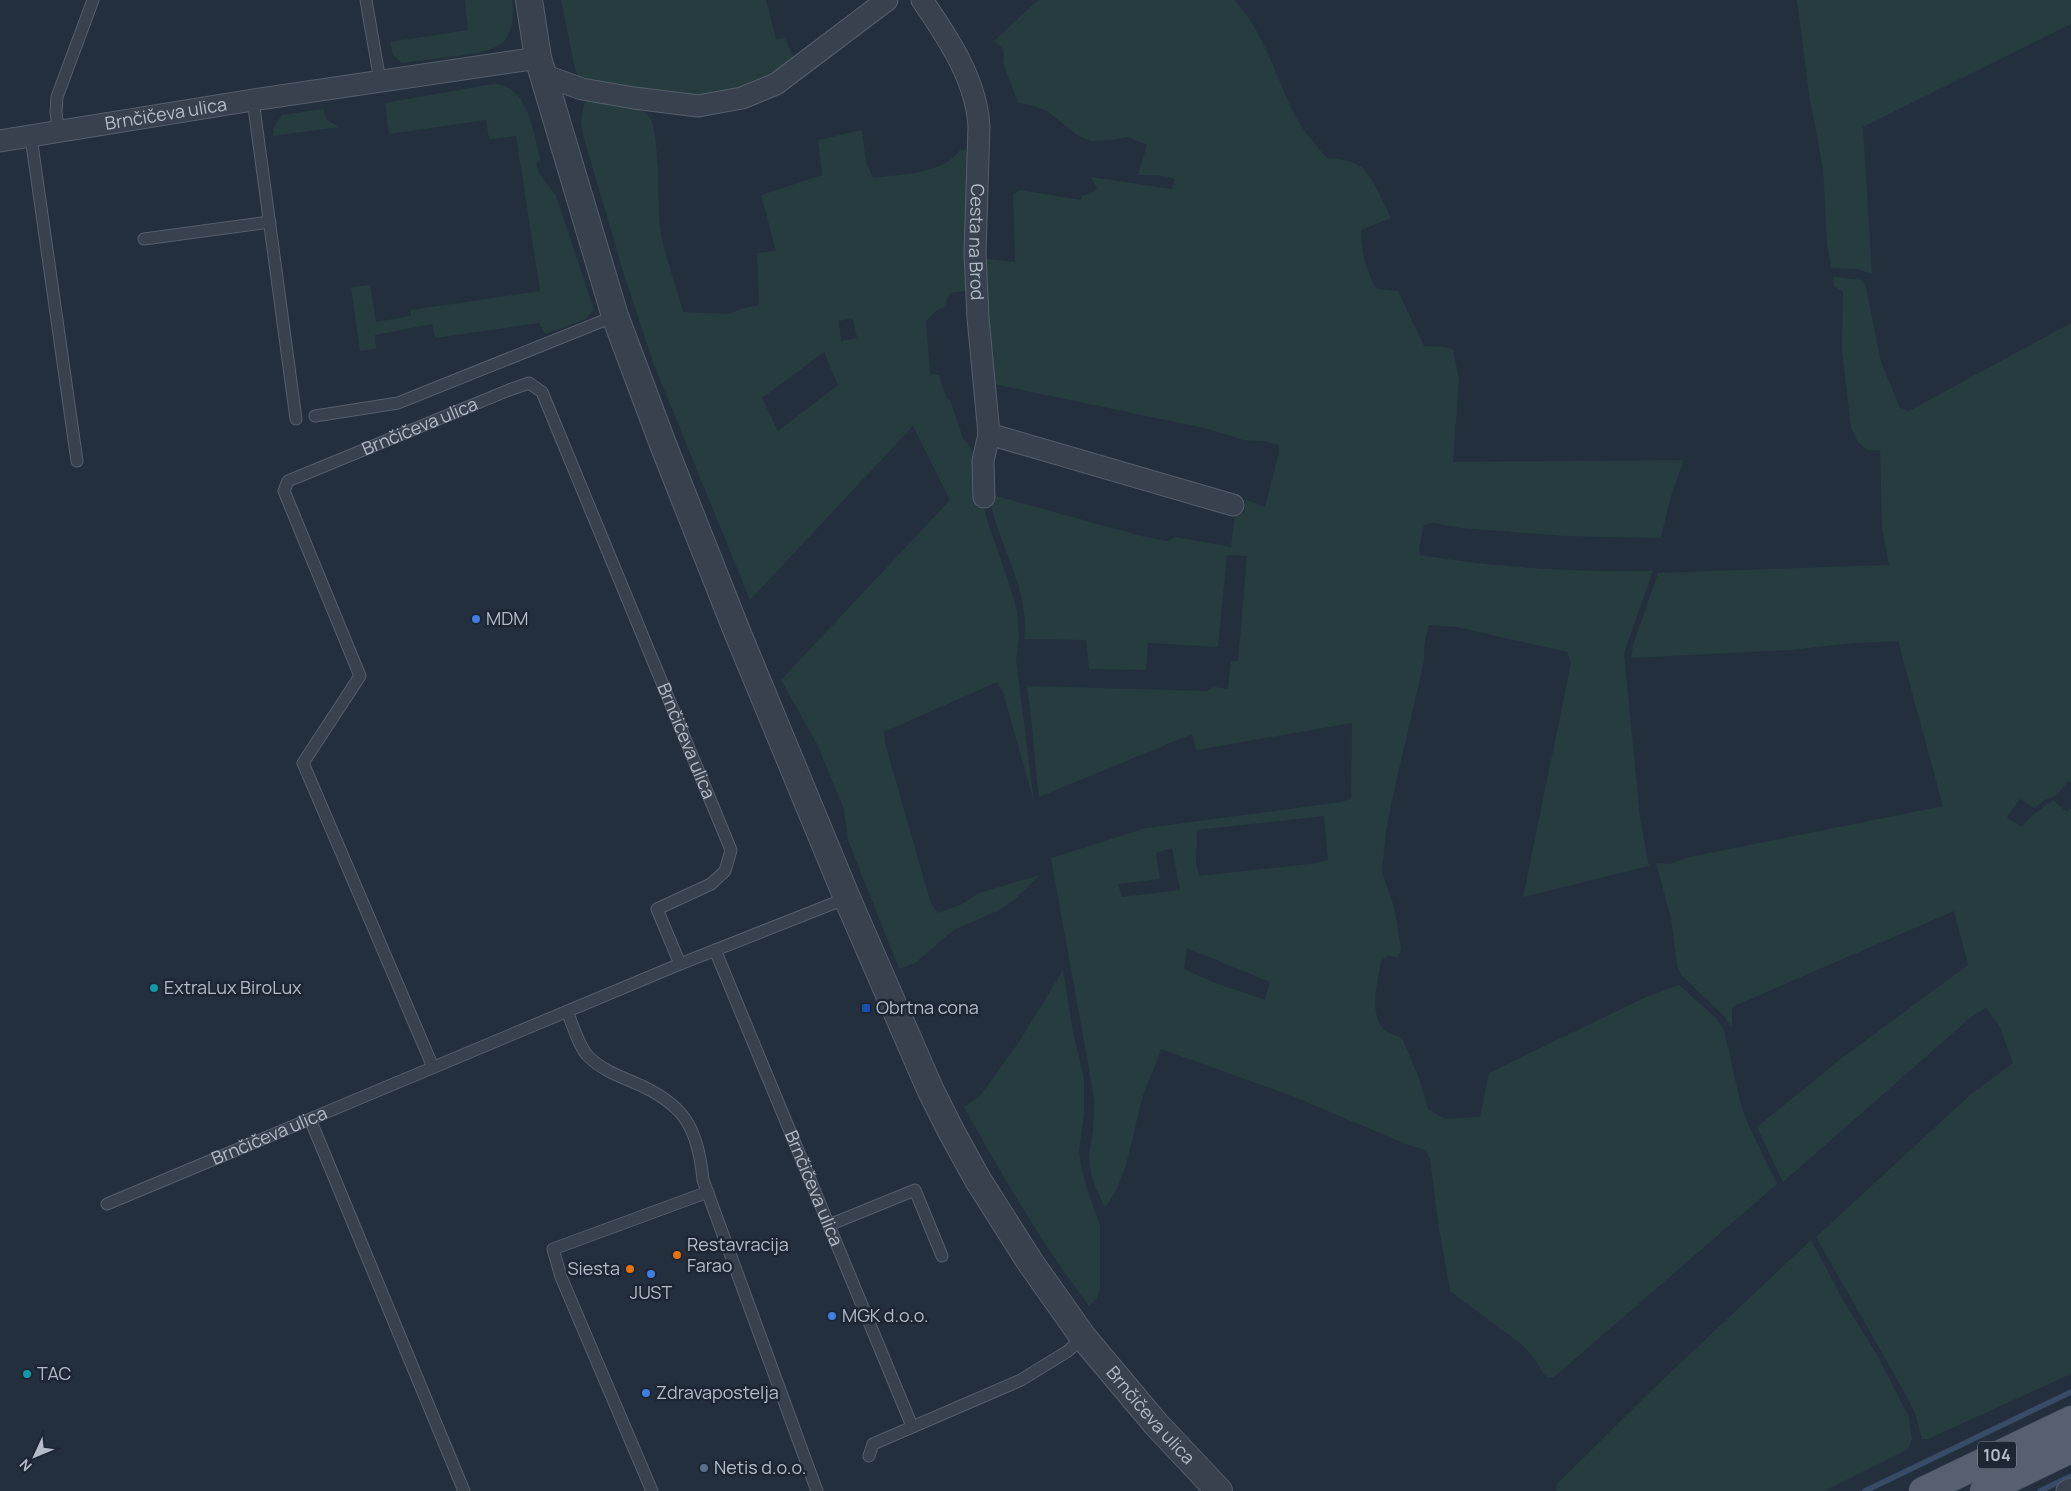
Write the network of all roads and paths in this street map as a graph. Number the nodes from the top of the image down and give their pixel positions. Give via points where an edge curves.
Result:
1 (93, 0) edge
2 (366, 0) edge
3 (529, 0) edge
4 (887, 0) edge
5 (922, 0) edge
6 (540, 66) junction
7 (380, 81) junction
8 (253, 100) junction
9 (59, 132) junction
10 (31, 136) junction
11 (0, 142) edge
12 (270, 222) junction
13 (144, 238) dead end
14 (616, 316) junction
15 (315, 416) dead end
16 (296, 419) dead end
17 (989, 434) junction
18 (77, 461) dead end
19 (984, 497) dead end
20 (1233, 505) dead end
21 (847, 898) junction
22 (714, 950) junction
23 (680, 964) junction
24 (566, 1011) junction
25 (433, 1067) junction
26 (310, 1119) junction
27 (708, 1192) junction
28 (107, 1204) dead end
29 (829, 1225) junction
30 (942, 1256) dead end
31 (1083, 1337) junction
32 (2071, 1420) edge
33 (912, 1426) junction
34 (2071, 1449) edge
35 (869, 1456) dead end
36 (2071, 1489) edge
37 (464, 1491) edge
38 (652, 1491) edge
39 (817, 1491) edge
40 (1219, 1491) edge
41 (1923, 1491) edge
42 (1984, 1491) edge
43 (2067, 1491) edge

1 - 9 lane via 57,97
2 - 7 lane
3 - 6 street, Brnčičeva ulica
4 - 6 street via 776,84 742,98 698,106 582,89
5 - 17 street, Cesta na Brod via 950,43 969,80 978,108 975,253
6 - 7 street, Brnčičeva ulica
6 - 14 street, Brnčičeva ulica
7 - 8 street, Brnčičeva ulica
8 - 9 street, Brnčičeva ulica
8 - 12 lane
9 - 10 street, Brnčičeva ulica
10 - 11 street, Brnčičeva ulica
10 - 18 lane
12 - 13 lane
12 - 16 lane
14 - 15 lane via 398,403
14 - 21 street, Brnčičeva ulica via 664,447
17 - 19 street, Cesta na Brod via 983,461
17 - 20 street
21 - 22 lane, Brnčičeva ulica
21 - 31 street, Brnčičeva ulica via 950,1131 1025,1253
22 - 23 lane, Brnčičeva ulica
22 - 29 lane, Brnčičeva ulica
23 - 24 lane, Brnčičeva ulica
23 - 25 lane, Brnčičeva ulica via 656,909 712,884 724,871 731,850 542,392 529,383 288,481 284,491 360,676 303,763
24 - 25 lane, Brnčičeva ulica
24 - 27 lane via 586,1054 603,1070 656,1091 687,1118 699,1151 702,1180
25 - 26 lane, Brnčičeva ulica
26 - 28 lane, Brnčičeva ulica
26 - 37 lane
27 - 38 lane via 553,1249 561,1277
27 - 39 lane
29 - 30 lane via 915,1190
29 - 33 lane, Brnčičeva ulica
31 - 33 lane via 1068,1351 1021,1380
31 - 40 street, Brnčičeva ulica via 1156,1424
32 - 41 main road, 104
33 - 35 lane via 873,1444
34 - 42 main road, 104
36 - 43 street

